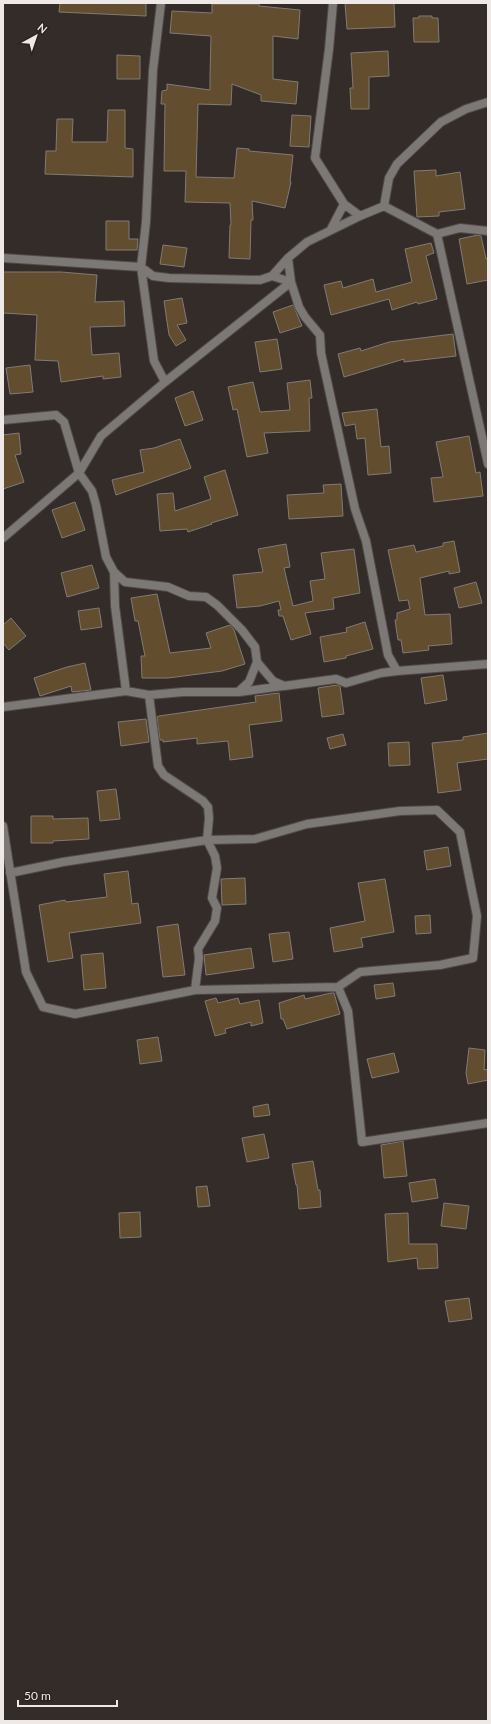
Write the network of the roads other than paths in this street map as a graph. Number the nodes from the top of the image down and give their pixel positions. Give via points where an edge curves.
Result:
1 (161, 3) edge
2 (333, 3) edge
3 (488, 102) edge
4 (344, 204) junction
5 (384, 206) junction
6 (360, 216) junction
7 (331, 230) junction
8 (488, 231) edge
9 (437, 234) junction
10 (3, 258) edge
11 (288, 258) junction
12 (141, 267) junction
13 (272, 276) junction
14 (291, 282) junction
15 (165, 382) junction
16 (3, 420) edge
17 (488, 464) edge
18 (79, 473) junction
19 (3, 538) edge
20 (114, 572) junction
21 (257, 662) junction
22 (488, 664) edge
23 (397, 670) junction
24 (284, 686) junction
25 (126, 691) junction
26 (238, 692) junction
27 (149, 695) junction
28 (3, 707) edge
29 (3, 826) edge
30 (207, 840) junction
31 (10, 873) junction
32 (338, 986) junction
33 (195, 990) junction
34 (488, 1123) edge

1 - 12 street via 153,70 146,222
2 - 4 street via 330,49 316,158
3 - 5 street via 466,109 441,122 397,164 389,178
4 - 6 street
4 - 7 street
5 - 6 street
5 - 9 street
6 - 7 street
7 - 11 street via 307,242
8 - 9 street via 460,228
9 - 17 street
10 - 12 street
11 - 13 street
11 - 14 street
12 - 13 street via 153,276 168,278 260,280
12 - 15 street via 154,361
13 - 14 street
14 - 15 street
14 - 23 street via 299,307 320,334 321,353 355,509 375,579 388,655
15 - 18 street via 101,436
16 - 18 street via 56,415 64,422
18 - 19 street
18 - 20 street via 92,491 106,557
20 - 21 street via 125,582 168,587 189,596 206,597 242,630 255,647
20 - 25 street via 115,606
21 - 24 street via 273,681
21 - 26 street via 249,682
22 - 23 street
23 - 24 street via 346,683 336,679
24 - 26 street
25 - 27 street
25 - 28 street
26 - 27 street
27 - 30 street via 158,766 164,775 208,807
29 - 31 street
30 - 31 street via 63,862
30 - 32 street via 255,839 307,824 437,810 460,832 477,916 473,958 440,965 360,972
30 - 33 street via 215,856 217,868 212,898 217,908 215,921 198,949
31 - 33 street via 26,972 43,1007 75,1014
32 - 33 street
32 - 34 street via 348,1010 362,1142

